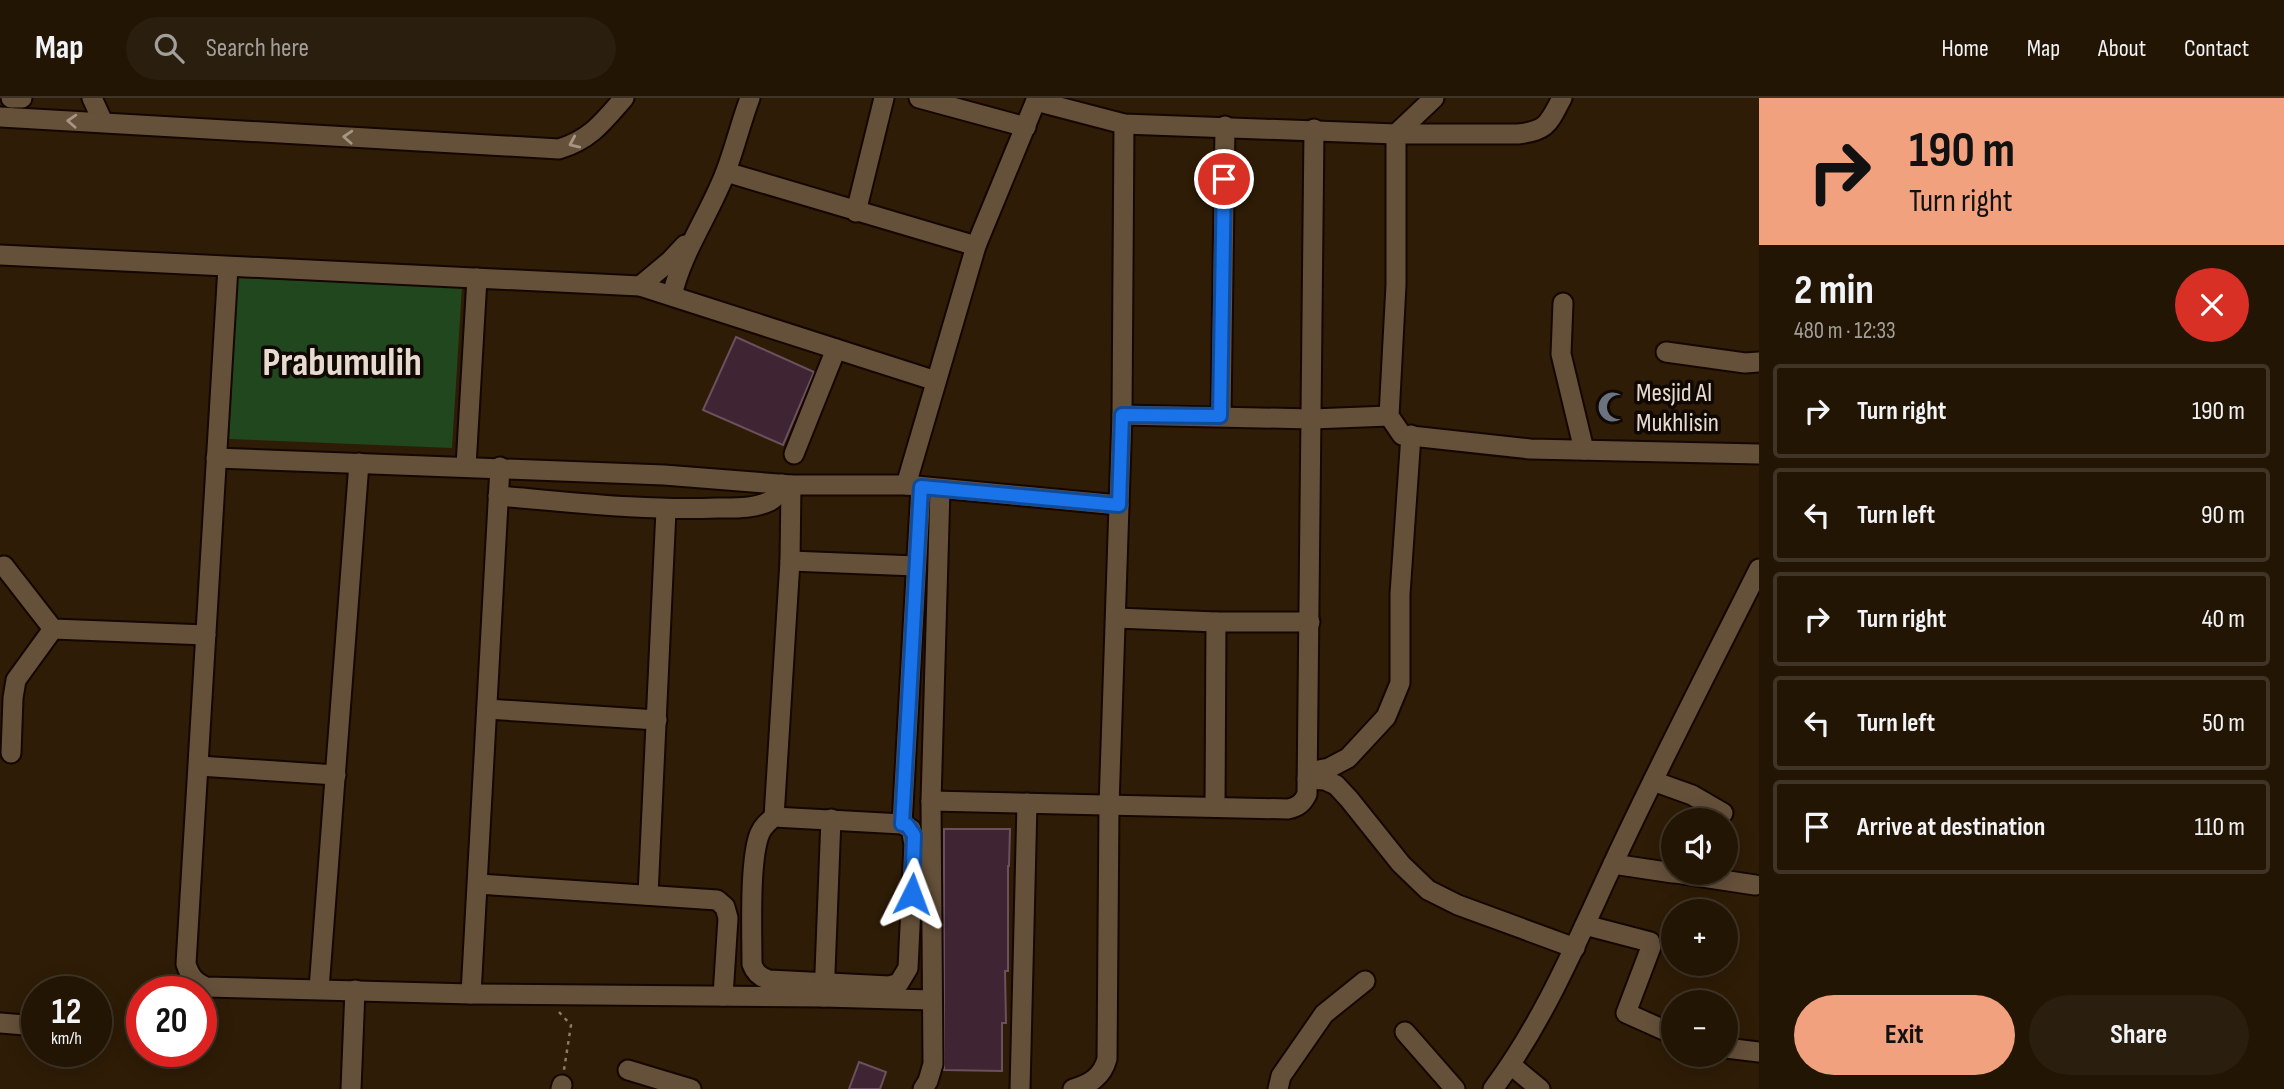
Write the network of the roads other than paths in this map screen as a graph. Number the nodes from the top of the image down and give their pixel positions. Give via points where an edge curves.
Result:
1 (11, 98) edge
2 (22, 98) edge
3 (92, 98) edge
4 (624, 98) edge
5 (884, 98) edge
6 (919, 98) edge
7 (1562, 98) edge
8 (747, 99) edge
9 (1037, 99) edge
10 (1434, 99) edge
11 (0, 117) edge
12 (103, 122) junction
13 (1124, 124) junction
14 (1225, 126) junction
15 (1026, 127) junction
16 (1314, 130) junction
17 (1396, 134) junction
18 (726, 172) junction
19 (856, 212) junction
20 (695, 234) junction
21 (976, 246) junction
22 (0, 255) edge
23 (228, 267) junction
24 (477, 278) junction
25 (640, 286) junction
26 (672, 296) junction
27 (1563, 303) dead end
28 (836, 349) junction
29 (1666, 352) dead end
30 (1759, 362) edge
31 (936, 381) junction
32 (1122, 415) junction
33 (1220, 416) junction
34 (1389, 416) junction
35 (1312, 419) junction
36 (1411, 435) junction
37 (1584, 450) junction
38 (794, 454) dead end
39 (1759, 454) edge
40 (216, 458) junction
41 (359, 463) junction
42 (466, 466) junction
43 (500, 467) junction
44 (786, 485) junction
45 (923, 487) junction
46 (498, 496) junction
47 (1119, 505) junction
48 (666, 510) junction
49 (790, 561) junction
50 (4, 566) dead end
51 (916, 566) junction
52 (1759, 569) edge
53 (1116, 618) junction
54 (1216, 622) junction
55 (1310, 622) junction
56 (52, 629) junction
57 (206, 635) junction
58 (487, 709) junction
59 (656, 720) junction
60 (11, 752) dead end
61 (199, 766) junction
62 (336, 775) junction
63 (1307, 775) junction
64 (1653, 781) junction
65 (931, 801) junction
66 (1027, 803) junction
67 (1109, 806) junction
68 (1215, 807) junction
69 (1714, 808) edge
70 (774, 817) junction
71 (831, 820) junction
72 (902, 824) junction
73 (1613, 864) junction
74 (1661, 871) edge
75 (1738, 882) edge
76 (478, 884) junction
77 (1755, 885) dead end
78 (648, 895) junction
79 (1585, 925) junction
80 (1575, 947) junction
81 (1364, 981) dead end
82 (319, 989) junction
83 (355, 990) junction
84 (824, 990) junction
85 (471, 995) junction
86 (723, 996) junction
87 (931, 1000) junction
88 (0, 1023) edge
89 (21, 1025) edge
90 (1661, 1029) edge
91 (1405, 1032) dead end
92 (1738, 1049) edge
93 (1759, 1052) edge
94 (1511, 1065) junction
95 (628, 1070) dead end
96 (351, 1089) edge
97 (691, 1089) edge
98 (923, 1089) edge
99 (1020, 1089) edge
100 (1073, 1089) edge
101 (1278, 1089) edge
102 (1455, 1089) edge
103 (1493, 1089) edge
104 (1540, 1089) edge

1 - 2 street
3 - 12 street
4 -> 12 street via 594,133 559,149
5 - 19 street
6 - 15 street
7 - 17 street via 1547,125 1531,133
8 - 18 street
9 - 13 street
9 - 15 street
10 - 17 street
12 -> 11 street
13 - 14 street
13 - 32 street
14 - 16 street
14 - 33 street
15 - 21 street
16 - 17 street
16 - 35 street
17 - 34 street via 1396,285
18 - 19 street
18 - 20 street
19 - 21 street
20 - 25 street
20 - 26 street
21 - 31 street
22 - 23 street
23 - 24 street
23 - 40 street
24 - 25 street
24 - 42 street
25 - 26 street
26 - 28 street
27 - 37 street via 1562,354
28 - 31 street
28 - 38 street
29 - 30 street
31 - 45 street
32 - 33 street
32 - 47 street
33 - 35 street
34 - 35 street
34 - 36 street via 1402,435
35 - 55 street
36 - 37 street via 1530,449
36 - 63 street via 1400,594 1400,683 1385,717 1348,758
37 - 39 street
40 - 41 street
40 - 57 street
41 - 42 street
41 - 62 street
42 - 43 street
43 - 44 street
43 - 46 street
44 - 45 street
44 - 48 street via 761,505
44 - 49 street
45 - 47 street
45 - 51 street
45 - 65 street
46 - 48 street
46 - 58 street
47 - 53 street
48 - 59 street
49 - 51 street
49 - 70 street
50 - 56 street
51 - 72 street
52 - 64 street
53 - 54 street
53 - 67 street
54 - 55 street
54 - 68 street
55 - 63 street
56 - 57 street
56 - 60 street via 16,680
57 - 61 street
58 - 59 street
58 - 76 street
59 - 78 street
61 - 62 street
61 - 82 street via 186,964 190,975 206,987
62 - 82 street
63 - 68 street via 1304,802 1293,808
63 - 80 street via 1336,785 1428,890
64 - 69 street
64 - 73 street
65 - 66 street
65 - 87 street
66 - 67 street
66 - 99 street
67 - 68 street
67 - 100 street via 1107,1059 1098,1077
70 - 71 street
70 - 84 street via 756,845 754,971 761,977
71 - 72 street
71 - 84 street
72 - 84 street via 911,829 914,844 905,976 889,986
73 - 74 street
73 - 79 street
75 - 77 street
76 - 78 street
76 - 85 street
78 - 86 street via 717,900 725,907
79 - 80 street
79 - 90 street via 1650,942 1626,1013
80 - 94 street
81 - 101 street via 1324,1014 1281,1076
82 - 83 street
83 - 85 street
83 - 96 street
84 - 86 street
84 - 87 street
85 - 86 street
87 - 98 street via 933,1064
88 - 89 street
91 - 102 street
92 - 93 street
94 - 103 street
94 - 104 street
95 - 97 street

